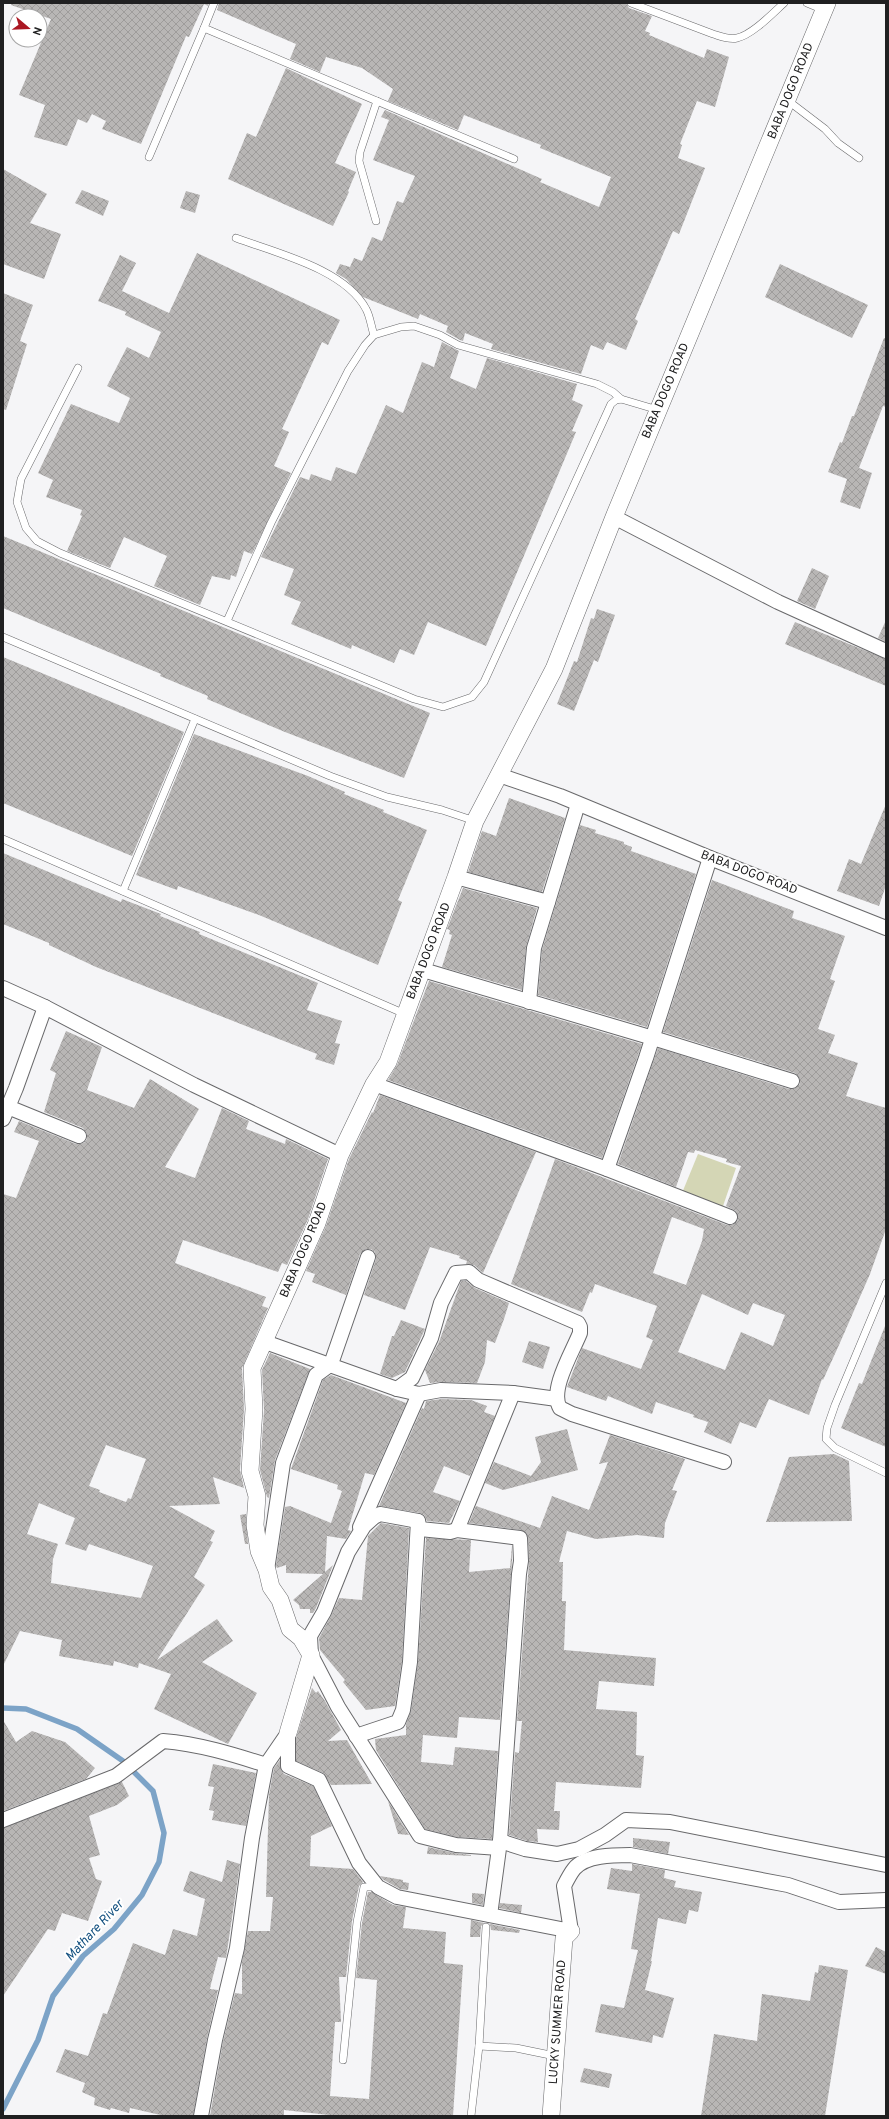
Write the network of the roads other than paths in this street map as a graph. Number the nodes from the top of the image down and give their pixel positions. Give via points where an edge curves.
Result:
1 (214, 3) edge
2 (631, 3) edge
3 (784, 3) edge
4 (807, 3) edge
5 (826, 6) edge
6 (204, 28) junction
7 (787, 100) junction
8 (378, 101) junction
9 (149, 157) dead end
10 (859, 158) dead end
11 (514, 159) dead end
12 (376, 221) dead end
13 (236, 238) dead end
14 (374, 335) junction
15 (78, 368) dead end
16 (621, 399) junction
17 (658, 410) junction
18 (614, 517) junction
19 (227, 621) junction
20 (3, 637) edge
21 (886, 651) edge
22 (196, 719) junction
23 (500, 775) junction
24 (578, 804) junction
25 (475, 821) junction
26 (3, 839) edge
27 (710, 858) junction
28 (456, 878) junction
29 (123, 891) junction
30 (548, 902) junction
31 (886, 928) edge
32 (423, 970) junction
33 (3, 988) edge
34 (529, 1002) junction
35 (45, 1007) junction
36 (405, 1014) junction
37 (653, 1038) junction
38 (792, 1081) dead end
39 (374, 1084) junction
40 (5, 1110) edge
41 (79, 1136) dead end
42 (340, 1155) junction
43 (607, 1169) junction
44 (730, 1217) dead end
45 (368, 1257) dead end
46 (886, 1283) edge
47 (265, 1342) junction
48 (331, 1364) junction
49 (397, 1389) junction
50 (513, 1393) junction
51 (419, 1394) junction
52 (557, 1399) junction
53 (724, 1462) dead end
54 (886, 1473) edge
55 (418, 1521) junction
56 (457, 1530) junction
57 (348, 1552) junction
58 (267, 1570) junction
59 (311, 1654) junction
60 (288, 1733) junction
61 (356, 1736) junction
62 (266, 1765) junction
63 (3, 1820) edge
64 (499, 1844) junction
65 (886, 1865) edge
66 (378, 1887) junction
67 (886, 1900) edge
68 (488, 1921) junction
69 (571, 1931) junction
70 (479, 2046) junction
71 (556, 2056) junction
72 (343, 2060) dead end
73 (200, 2116) edge
74 (471, 2116) edge
75 (551, 2116) edge

1 - 6 lane
2 - 3 lane via 712,34 737,38 763,22
4 - 5 lane
5 - 7 street, BABA DOGO ROAD
6 - 8 lane
6 - 9 lane
7 - 10 lane via 825,128 838,143
7 - 17 street, BABA DOGO ROAD
8 - 11 lane
8 - 12 lane via 359,161
13 - 14 lane via 321,270 342,284 353,292 366,309
14 - 16 lane via 414,326 458,345 596,384
14 - 19 lane via 364,344 348,371 271,523
15 - 19 lane via 21,479 17,502 26,528 37,541 60,553
16 - 17 lane
16 - 19 lane via 611,404 484,682 472,697 443,707 414,699
17 - 18 street, BABA DOGO ROAD
18 - 21 street via 778,602
18 - 23 street, BABA DOGO ROAD via 554,670
20 - 22 lane
22 - 25 lane via 337,779 387,797
22 - 29 lane
23 - 24 street, BABA DOGO ROAD
23 - 25 street, BABA DOGO ROAD
24 - 27 street, BABA DOGO ROAD
24 - 30 street
25 - 28 street, BABA DOGO ROAD
26 - 29 lane
27 - 31 street, BABA DOGO ROAD
27 - 37 street
28 - 30 street
28 - 32 street, BABA DOGO ROAD
29 - 36 lane
30 - 34 street via 534,948
32 - 34 street
32 - 36 street, BABA DOGO ROAD
33 - 35 street
34 - 37 street
35 - 40 street
35 - 42 street via 194,1085
36 - 39 street, BABA DOGO ROAD via 388,1062
37 - 38 street
37 - 43 street
39 - 42 street, BABA DOGO ROAD
39 - 43 street
40 - 41 street
42 - 47 street, BABA DOGO ROAD via 317,1223
43 - 44 street
45 - 48 street
46 - 54 lane via 835,1405 827,1428 826,1440 835,1448
47 - 48 street
47 - 58 street, BABA DOGO ROAD via 252,1368 254,1409 250,1471 256,1496 255,1525 259,1551
48 - 49 street
48 - 58 street via 316,1375 283,1463
49 - 51 street
49 - 52 street via 412,1378 431,1338 441,1302 456,1273 469,1272 478,1280 578,1323 580,1333 562,1374
50 - 51 street via 441,1390
50 - 52 street
50 - 56 street
51 - 57 street
52 - 53 street via 560,1408 572,1414
55 - 56 street via 420,1529 450,1532
55 - 57 street via 380,1514 364,1526
55 - 61 street via 410,1662 403,1710 398,1722
56 - 64 street via 520,1538 521,1561
57 - 59 street via 324,1612 310,1636
58 - 59 street, BABA DOGO ROAD via 271,1587 280,1600 290,1629 301,1638
59 - 60 street
59 - 61 street
60 - 62 street
60 - 66 street via 288,1766 319,1780 359,1863
61 - 64 street via 420,1836 456,1845
62 - 63 street via 229,1752 188,1743 162,1741 116,1776
62 - 73 street via 252,1838 237,1948
64 - 65 street via 556,1854 579,1849 626,1820 670,1822
64 - 68 street
66 - 68 street via 398,1897
66 - 72 lane via 364,1887 357,1922
67 - 69 street via 839,1902 788,1885 614,1854 593,1858 575,1868 564,1886
68 - 69 street
68 - 70 lane
69 - 71 street, LUCKY SUMMER ROAD via 564,1938
70 - 71 lane via 516,2048
70 - 74 lane
71 - 75 street, LUCKY SUMMER ROAD

